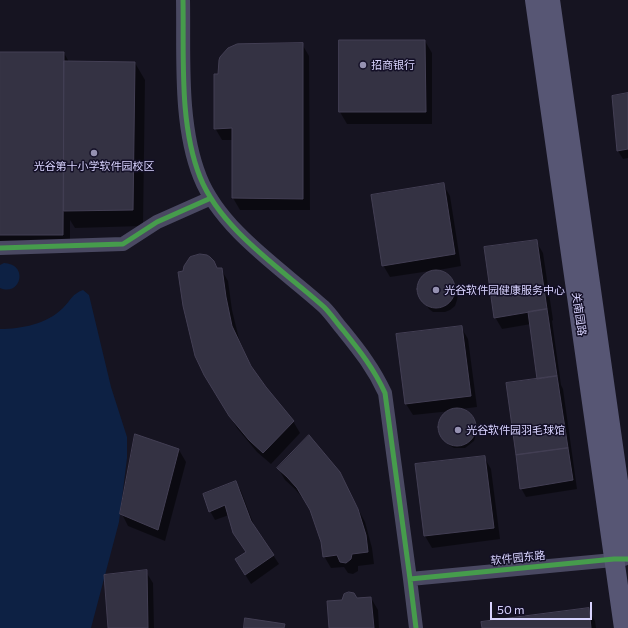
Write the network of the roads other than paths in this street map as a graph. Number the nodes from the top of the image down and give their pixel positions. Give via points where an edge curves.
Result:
1 (183, 0) edge
2 (535, 0) edge
3 (550, 0) edge
4 (211, 198) junction
5 (0, 248) edge
6 (623, 556) edge
7 (410, 579) junction
8 (416, 628) edge
9 (624, 628) edge

1 - 4 street via 188,129 192,155
2 - 6 main road, 关南园路
3 - 6 main road, 关南园路
4 - 5 street via 156,222 122,244
4 - 7 street via 225,220 326,308 377,375 385,393
6 - 7 street, 软件园东路
6 - 9 main road, 关南园路
7 - 8 street

